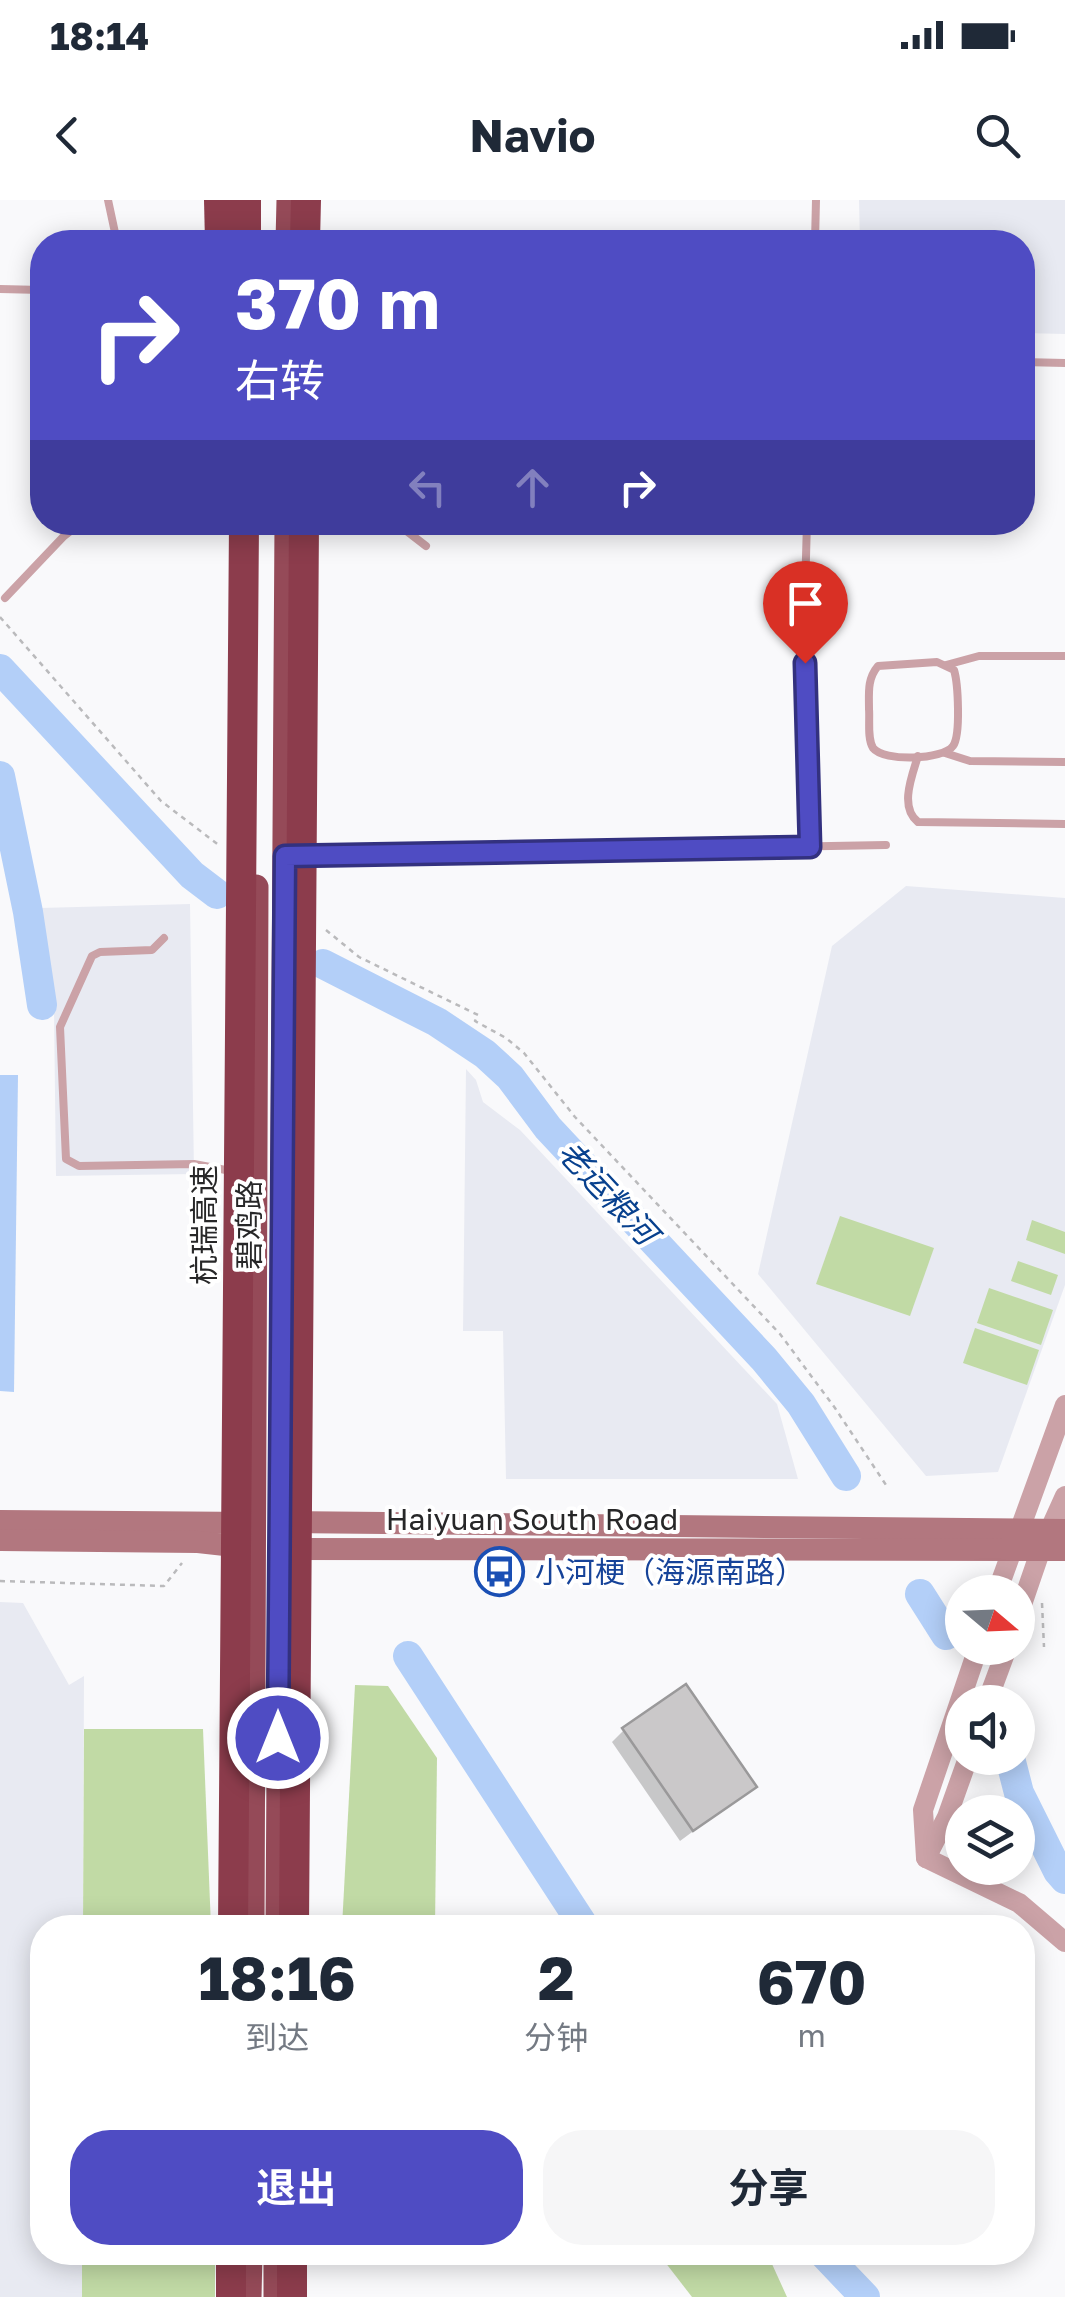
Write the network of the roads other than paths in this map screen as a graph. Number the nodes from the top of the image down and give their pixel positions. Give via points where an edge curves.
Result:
1 (108, 200) edge
2 (219, 200) edge
3 (246, 200) edge
4 (261, 200) edge
5 (288, 200) edge
6 (306, 200) edge
7 (816, 200) edge
8 (114, 230) edge
9 (220, 230) edge
10 (246, 230) edge
11 (260, 230) edge
12 (288, 230) edge
13 (306, 230) edge
14 (815, 230) edge
15 (0, 289) edge
16 (30, 290) edge
17 (1035, 362) edge
18 (1065, 363) edge
19 (65, 535) edge
20 (230, 535) edge
21 (244, 535) edge
22 (258, 535) edge
23 (287, 535) edge
24 (304, 535) edge
25 (412, 535) edge
26 (807, 535) edge
27 (426, 546) dead end
28 (5, 598) dead end
29 (1065, 656) edge
30 (946, 664) junction
31 (945, 753) junction
32 (918, 756) junction
33 (1065, 762) edge
34 (1065, 824) edge
35 (886, 845) dead end
36 (810, 847) junction
37 (285, 856) junction
38 (234, 862) junction
39 (164, 938) dead end
40 (255, 1171) junction
41 (1065, 1405) edge
42 (1065, 1496) edge
43 (0, 1520) edge
44 (267, 1536) junction
45 (1052, 1536) edge
46 (1016, 1539) junction
47 (0, 1540) edge
48 (1065, 1550) edge
49 (1003, 1575) edge
50 (1035, 1576) edge
51 (972, 1665) edge
52 (962, 1775) edge
53 (926, 1858) junction
54 (234, 1915) edge
55 (252, 1915) edge
56 (278, 1915) edge
57 (294, 1915) edge
58 (1033, 1915) edge
59 (1035, 1917) edge
60 (1065, 1942) edge
61 (231, 2265) edge
62 (250, 2265) edge
63 (276, 2265) edge
64 (292, 2265) edge
65 (230, 2297) edge
66 (250, 2297) edge
67 (276, 2297) edge
68 (292, 2297) edge

1 - 8 lane
2 - 9 highway
3 - 10 highway
4 - 11 highway
5 - 12 highway
6 - 13 highway
7 - 14 lane
15 - 16 lane
17 - 18 lane
19 - 28 lane
20 - 38 highway, bridge
21 - 38 highway, 杭瑞高速, bridge
22 - 40 highway, 碧鸡路
23 - 37 highway, 碧鸡路
24 - 57 highway, bridge
25 - 27 lane
26 - 36 lane
29 - 30 lane via 979,656
30 - 31 lane via 957,679 956,737
30 - 32 lane via 878,666 869,682 874,748 891,757
31 - 32 lane
31 - 33 lane via 970,761
32 - 34 lane via 908,806 918,822
35 - 36 lane
36 - 37 lane
37 - 44 highway, 碧鸡路
38 - 54 highway, 杭瑞高速, bridge
39 - 40 lane via 152,950 92,956 60,1027 66,1159 79,1166 194,1164
40 - 44 highway, 碧鸡路
41 - 46 street
42 - 45 street
43 - 44 main road, Haiyuan South Road
44 - 46 main road, Haiyuan South Road
44 - 47 main road, Haiyuan South Road
44 - 55 highway, 碧鸡路
44 - 56 highway, 碧鸡路
45 - 46 main road, Haiyuan South Road
45 - 48 main road, Haiyuan South Road
45 - 50 street
46 - 49 street
51 - 53 street via 923,1810
52 - 53 street
53 - 58 street
59 - 60 street
61 - 65 highway
62 - 66 highway
63 - 67 highway
64 - 68 highway

